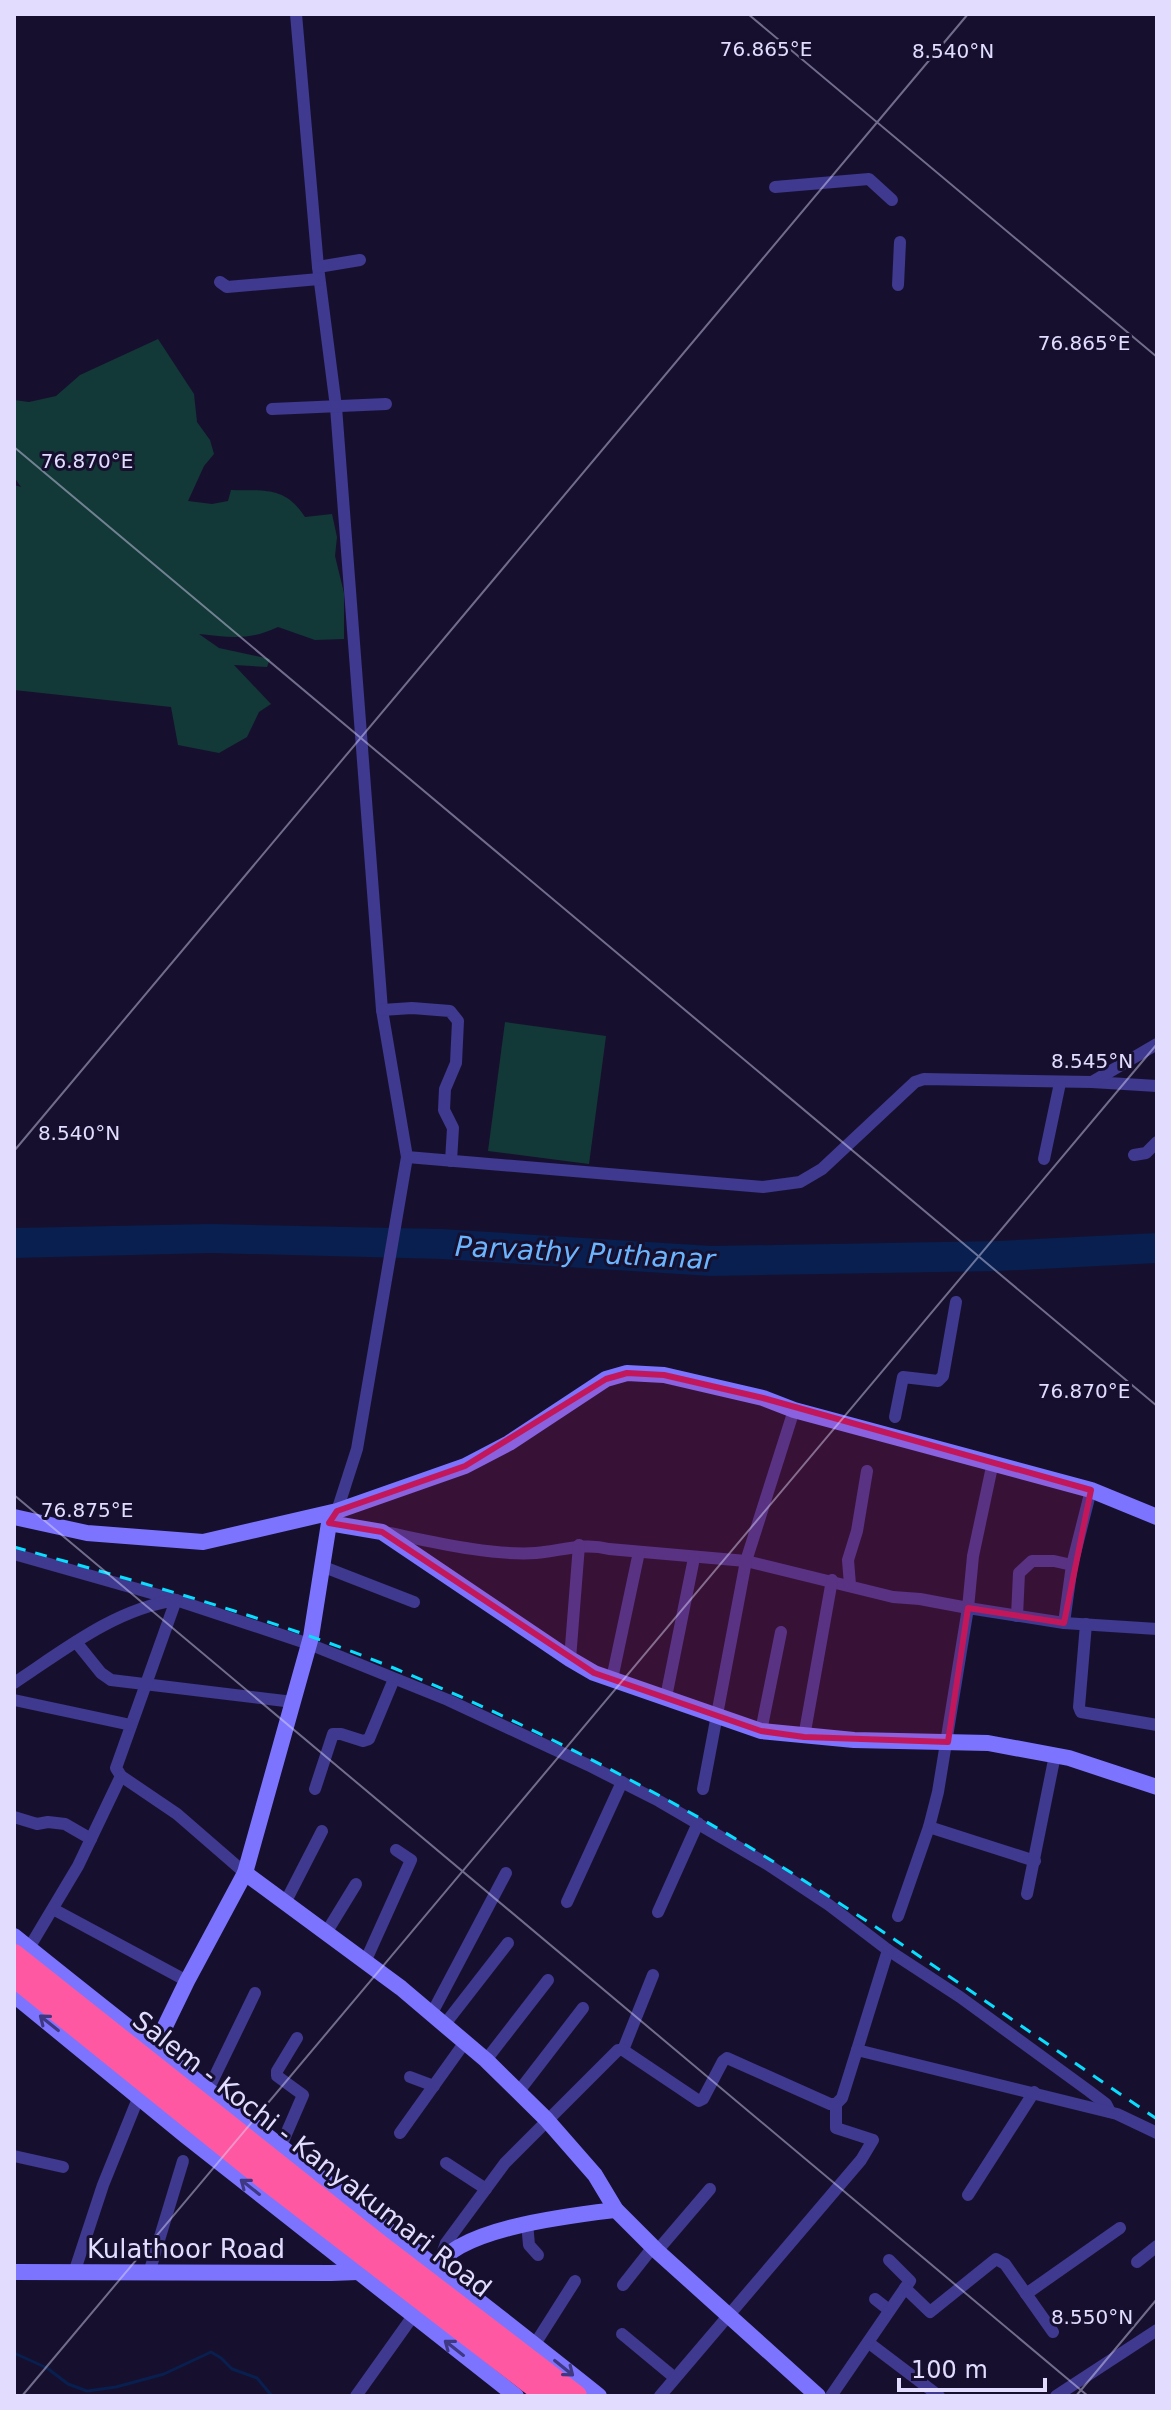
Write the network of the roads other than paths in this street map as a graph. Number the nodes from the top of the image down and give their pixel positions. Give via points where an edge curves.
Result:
1 (296, 14) edge
2 (775, 187) dead end
3 (892, 200) dead end
4 (900, 242) dead end
5 (360, 260) dead end
6 (319, 273) junction
7 (220, 282) dead end
8 (898, 285) dead end
9 (386, 404) dead end
10 (336, 407) junction
11 (272, 409) dead end
12 (382, 1010) junction
13 (1157, 1044) edge
14 (1092, 1082) junction
15 (1060, 1083) junction
16 (1157, 1086) edge
17 (1157, 1142) edge
18 (1134, 1155) dead end
19 (407, 1157) junction
20 (1044, 1159) dead end
21 (451, 1161) junction
22 (956, 1302) dead end
23 (794, 1410) junction
24 (895, 1417) dead end
25 (993, 1462) junction
26 (867, 1471) dead end
27 (1091, 1490) junction
28 (14, 1517) edge
29 (333, 1517) junction
30 (1157, 1517) edge
31 (382, 1532) junction
32 (579, 1545) junction
33 (639, 1552) junction
34 (14, 1554) edge
35 (694, 1558) junction
36 (746, 1561) junction
37 (1072, 1565) junction
38 (324, 1567) junction
39 (832, 1580) junction
40 (850, 1585) junction
41 (176, 1600) junction
42 (414, 1602) dead end
43 (968, 1608) junction
44 (1017, 1616) junction
45 (1064, 1623) junction
46 (1086, 1624) junction
47 (1157, 1629) edge
48 (781, 1632) dead end
49 (76, 1642) junction
50 (309, 1644) junction
51 (570, 1659) junction
52 (394, 1679) junction
53 (612, 1679) junction
54 (14, 1683) edge
55 (146, 1685) junction
56 (666, 1697) junction
57 (14, 1700) edge
58 (293, 1702) junction
59 (718, 1715) junction
60 (131, 1725) junction
61 (1157, 1725) edge
62 (761, 1731) junction
63 (804, 1737) junction
64 (948, 1742) junction
65 (1055, 1755) junction
66 (121, 1776) junction
67 (622, 1782) junction
68 (1157, 1787) edge
69 (315, 1789) dead end
70 (703, 1789) dead end
71 (14, 1817) edge
72 (698, 1823) junction
73 (929, 1827) junction
74 (322, 1831) dead end
75 (91, 1839) junction
76 (396, 1850) dead end
77 (1035, 1861) junction
78 (245, 1873) junction
79 (506, 1873) dead end
80 (356, 1884) dead end
81 (1027, 1894) dead end
82 (567, 1902) dead end
83 (285, 1903) junction
84 (53, 1909) junction
85 (658, 1912) dead end
86 (898, 1916) dead end
87 (326, 1933) junction
88 (14, 1936) edge
89 (508, 1943) dead end
90 (888, 1950) junction
91 (22, 1952) edge
92 (365, 1962) junction
93 (653, 1975) dead end
94 (14, 1976) edge
95 (548, 1980) dead end
96 (187, 1981) junction
97 (255, 1993) dead end
98 (14, 1995) edge
99 (583, 2008) dead end
100 (438, 2018) junction
101 (297, 2038) dead end
102 (465, 2042) junction
103 (155, 2047) junction
104 (623, 2050) junction
105 (857, 2050) junction
106 (486, 2060) junction
107 (410, 2077) dead end
108 (434, 2086) junction
109 (209, 2088) junction
110 (519, 2091) junction
111 (1034, 2092) junction
112 (139, 2096) junction
113 (836, 2104) junction
114 (1110, 2112) junction
115 (546, 2119) junction
116 (400, 2133) dead end
117 (1157, 2133) edge
118 (280, 2148) junction
119 (14, 2156) edge
120 (183, 2161) dead end
121 (446, 2163) dead end
122 (63, 2167) dead end
123 (486, 2189) junction
124 (710, 2189) dead end
125 (968, 2195) dead end
126 (616, 2210) junction
127 (527, 2223) junction
128 (1120, 2228) dead end
129 (1157, 2246) edge
130 (655, 2249) junction
131 (374, 2252) junction
132 (538, 2255) dead end
133 (889, 2260) dead end
134 (1137, 2262) dead end
135 (14, 2272) edge
136 (74, 2273) junction
137 (149, 2273) junction
138 (575, 2281) dead end
139 (426, 2284) junction
140 (623, 2285) dead end
141 (905, 2288) junction
142 (1026, 2294) junction
143 (875, 2299) dead end
144 (889, 2310) junction
145 (727, 2314) junction
146 (1157, 2330) edge
147 (1053, 2332) dead end
148 (622, 2334) dead end
149 (869, 2343) junction
150 (535, 2344) junction
151 (675, 2378) junction
152 (356, 2396) edge
153 (516, 2396) edge
154 (547, 2396) edge
155 (576, 2396) edge
156 (599, 2396) edge
157 (660, 2396) edge
158 (818, 2396) edge
159 (831, 2396) edge
160 (939, 2396) edge
161 (1056, 2396) edge

1 - 6 street
2 - 3 street via 869,179
4 - 8 street
5 - 6 street
6 - 7 street via 227,287
6 - 10 street
9 - 10 street
10 - 11 street
10 - 12 street
12 - 19 street
12 - 21 street via 450,1011 458,1021 456,1063 445,1089 444,1110 453,1128
13 - 14 street
14 - 15 street
14 - 16 street
15 - 20 street
15 - 21 street via 915,1082 822,1169 800,1182 763,1187
17 - 18 street via 1146,1153
19 - 21 street
19 - 29 street via 357,1449
22 - 24 street via 943,1376 938,1381 903,1377
23 - 25 main road
23 - 29 main road via 664,1375 627,1373 606,1379 465,1466
23 - 36 street
25 - 27 main road
25 - 43 street
26 - 40 street via 848,1560
27 - 30 main road
27 - 37 street
28 - 29 main road via 87,1533 203,1542
29 - 31 main road
29 - 38 main road
31 - 32 street via 460,1548 535,1553
31 - 51 main road
32 - 33 street
32 - 51 street
33 - 35 street
33 - 53 street
34 - 41 street
35 - 36 street
35 - 56 street
36 - 39 street
36 - 59 street
37 - 44 street via 1032,1561 1025,1567 1019,1573
37 - 45 street
38 - 42 street
38 - 50 main road
39 - 40 street
39 - 63 street
40 - 43 street
41 - 49 street via 131,1612
41 - 50 street
41 - 55 street
43 - 44 street
43 - 64 street
44 - 45 street
45 - 46 street
46 - 47 street
46 - 61 street via 1081,1712
48 - 62 street
49 - 54 street
49 - 55 street via 106,1677
50 - 52 street
50 - 58 main road
51 - 53 main road
52 - 67 street
52 - 69 street via 369,1739 333,1734
53 - 56 main road
55 - 58 street
55 - 60 street
56 - 59 main road
57 - 60 street
58 - 78 main road
59 - 62 main road
59 - 70 street
60 - 66 street via 117,1763
62 - 63 main road
63 - 64 main road
64 - 65 main road
64 - 73 street
65 - 68 main road
65 - 77 street
66 - 75 street
66 - 78 street via 177,1814
67 - 72 street
67 - 82 street
71 - 75 street via 65,1824
72 - 85 street
72 - 90 street via 829,1905
73 - 77 street
73 - 86 street
74 - 83 street
75 - 84 street
76 - 92 street via 411,1860
77 - 81 street
78 - 83 main road
78 - 96 main road
79 - 100 street
80 - 87 street
83 - 87 main road
84 - 91 street
84 - 96 street
87 - 92 main road
88 - 91 main road
89 - 100 street
90 - 105 street
90 - 114 street via 1089,2091
91 - 103 main road
91 - 131 highway, Salem - Kochi - Kanyakumari Road
92 - 100 main road
93 - 104 street
94 - 131 highway, Salem - Kochi - Kanyakumari Road via 263,2177
95 - 106 street
96 - 103 main road
97 - 109 street
112 -> 98 main road
99 - 110 street
100 - 102 main road
101 - 118 street via 277,2071 303,2095
102 - 106 main road
102 - 108 street
103 - 109 main road
104 - 113 street via 695,2101 703,2099 727,2058
104 - 115 street
105 - 111 street
105 - 113 street
106 - 110 main road
107 - 108 street
108 - 116 street
109 - 118 main road
110 - 115 main road
111 - 114 street
111 - 125 street
131 -> 112 main road
112 - 136 street
113 - 145 street via 836,2128 873,2140
114 - 117 street
115 - 123 street
115 - 126 main road via 595,2175
118 - 131 main road
119 - 122 street
120 - 137 street
121 - 123 street
123 - 139 street via 446,2243
124 - 130 street
126 - 127 main road
126 - 130 main road
127 - 132 street via 529,2245
127 - 139 main road via 468,2242
128 - 142 street
129 - 134 street
130 - 140 street
130 - 145 main road
131 - 137 main road, Kulathoor Road
131 - 139 highway, Salem - Kochi - Kanyakumari Road
131 - 139 main road
133 - 141 street via 910,2281
135 - 136 main road, Kulathoor Road
136 - 137 main road, Kulathoor Road
138 - 150 street
139 - 150 main road
139 - 152 street
153 -> 139 main road
139 - 154 highway, Salem - Kochi - Kanyakumari Road
139 - 155 highway, Salem - Kochi - Kanyakumari Road
141 - 142 street via 930,2312 996,2259
141 - 144 street
142 - 147 street
143 - 144 street
144 - 149 street
145 - 151 street
145 - 158 main road
146 - 161 street
148 - 151 street
149 - 159 street
149 - 160 street
150 -> 156 main road
151 - 157 street

